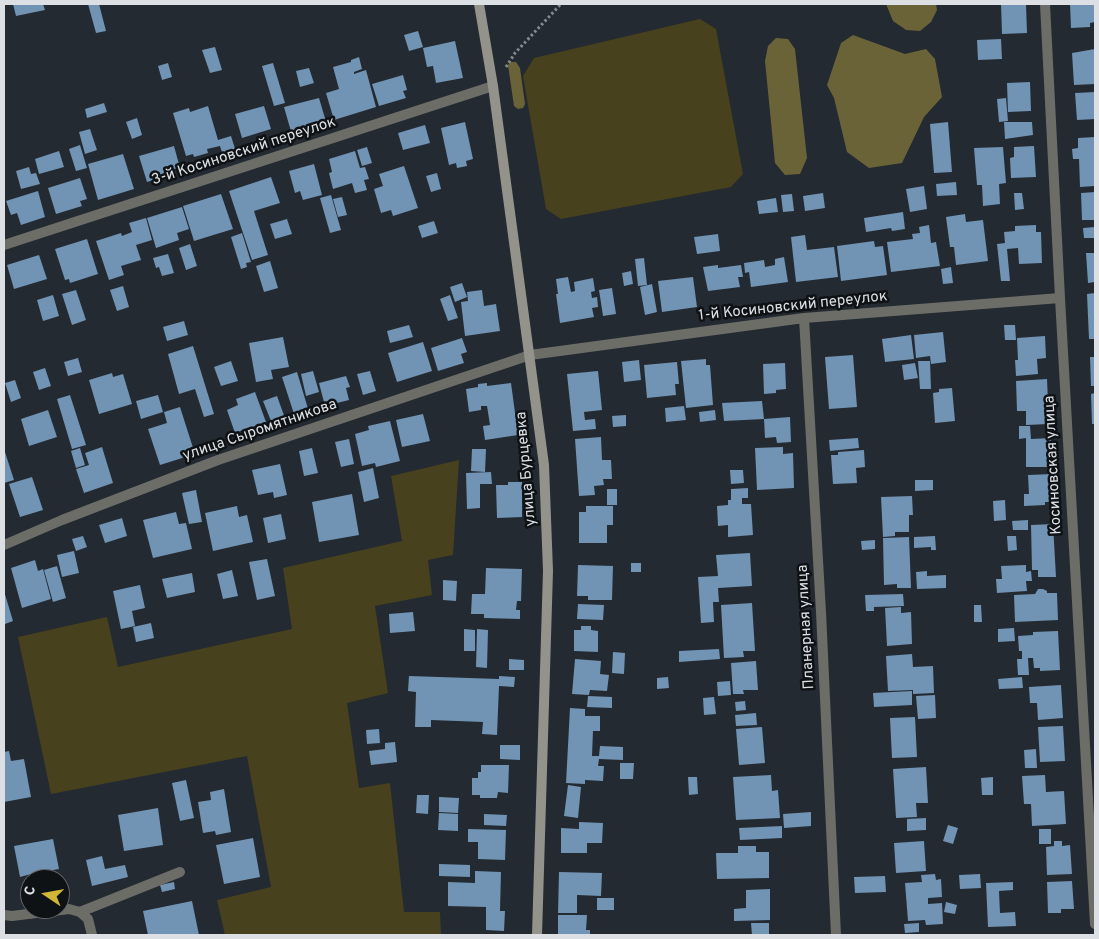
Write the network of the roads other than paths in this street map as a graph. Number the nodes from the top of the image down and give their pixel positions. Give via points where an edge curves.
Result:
1 (479, 4) edge
2 (1045, 4) edge
3 (493, 86) junction
4 (4, 246) edge
5 (1060, 298) junction
6 (804, 318) junction
7 (530, 355) junction
8 (4, 545) edge
9 (180, 872) dead end
10 (80, 912) junction
11 (4, 915) edge
12 (1095, 924) edge
13 (92, 935) edge
14 (537, 935) edge
15 (836, 935) edge

1 - 3 street, улица Бурцевка
2 - 5 street, Косиновская улица
3 - 4 street, 3-й Косиновский переулок
3 - 7 street, улица Бурцевка
5 - 6 street, 1-й Косиновский переулок
5 - 12 street, Косиновская улица
6 - 7 street, 1-й Косиновский переулок
6 - 15 street, Планерная улица
7 - 8 street, улица Сыромятникова via 218,460
7 - 14 street, улица Бурцевка via 544,466 548,571
9 - 10 street
10 - 11 street
10 - 13 street via 88,918

